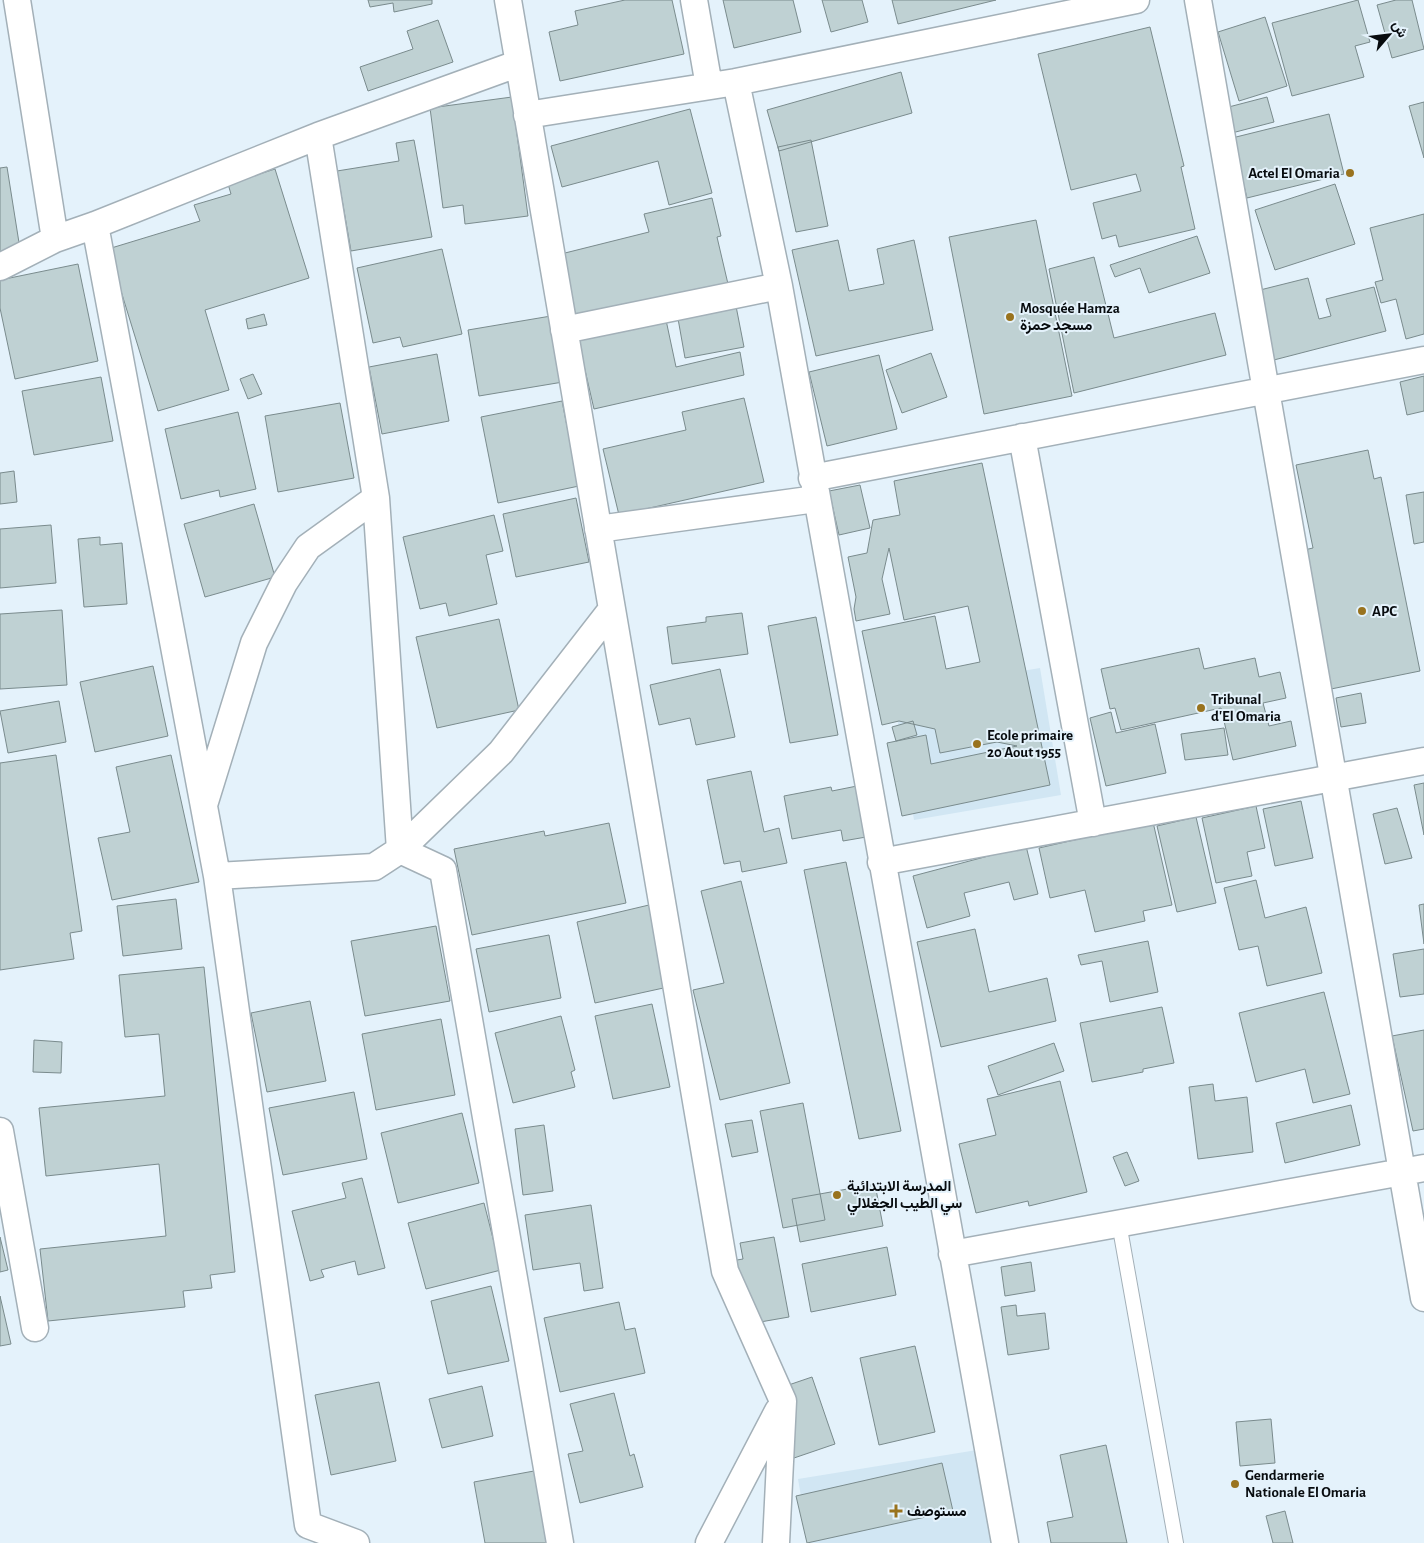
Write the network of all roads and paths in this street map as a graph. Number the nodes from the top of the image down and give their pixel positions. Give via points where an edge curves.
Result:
1 (17, 0) edge
2 (508, 0) edge
3 (694, 0) edge
4 (1198, 0) edge
5 (1120, 2) edge
6 (518, 64) junction
7 (736, 82) junction
8 (709, 86) junction
9 (527, 115) junction
10 (318, 136) junction
11 (95, 225) junction
12 (55, 239) junction
13 (0, 267) edge
14 (779, 286) junction
15 (564, 330) junction
16 (1424, 360) edge
17 (1265, 391) junction
18 (1022, 437) junction
19 (814, 488) junction
20 (376, 498) junction
21 (598, 529) junction
22 (612, 609) junction
23 (1424, 762) edge
24 (1332, 779) junction
25 (203, 808) junction
26 (1093, 823) junction
27 (400, 850) junction
28 (882, 862) junction
29 (218, 876) junction
30 (0, 1131) edge
31 (1412, 1170) edge
32 (1119, 1224) junction
33 (952, 1254) junction
34 (1424, 1298) edge
35 (35, 1328) dead end
36 (782, 1401) junction
37 (309, 1534) edge
38 (356, 1543) edge
39 (560, 1543) edge
40 (709, 1543) edge
41 (776, 1543) edge
42 (1005, 1543) edge
43 (1176, 1543) edge

1 - 12 street
2 - 6 street
3 - 8 street
4 - 17 street
5 - 7 street
6 - 9 street
6 - 10 street
7 - 8 street
7 - 14 street
8 - 9 street
9 - 15 street
10 - 11 street
10 - 20 street
11 - 12 street
11 - 25 street
12 - 13 street
14 - 15 street
14 - 19 street
15 - 21 street
16 - 17 street
17 - 18 street
17 - 24 street
18 - 19 street
18 - 26 street
19 - 21 street
19 - 28 street
20 - 25 street via 308,547 284,583 254,643
20 - 27 street
21 - 22 street
22 - 27 street via 502,752
22 - 36 street via 726,1271
23 - 24 street
24 - 26 street
24 - 31 street
25 - 29 street
26 - 28 street
27 - 29 street via 374,867
27 - 39 street via 443,870
28 - 33 street
29 - 37 street
30 - 35 street
31 - 32 street
31 - 34 street
32 - 33 street
32 - 43 lane
33 - 42 street
36 - 40 street
36 - 41 street
37 - 38 street

